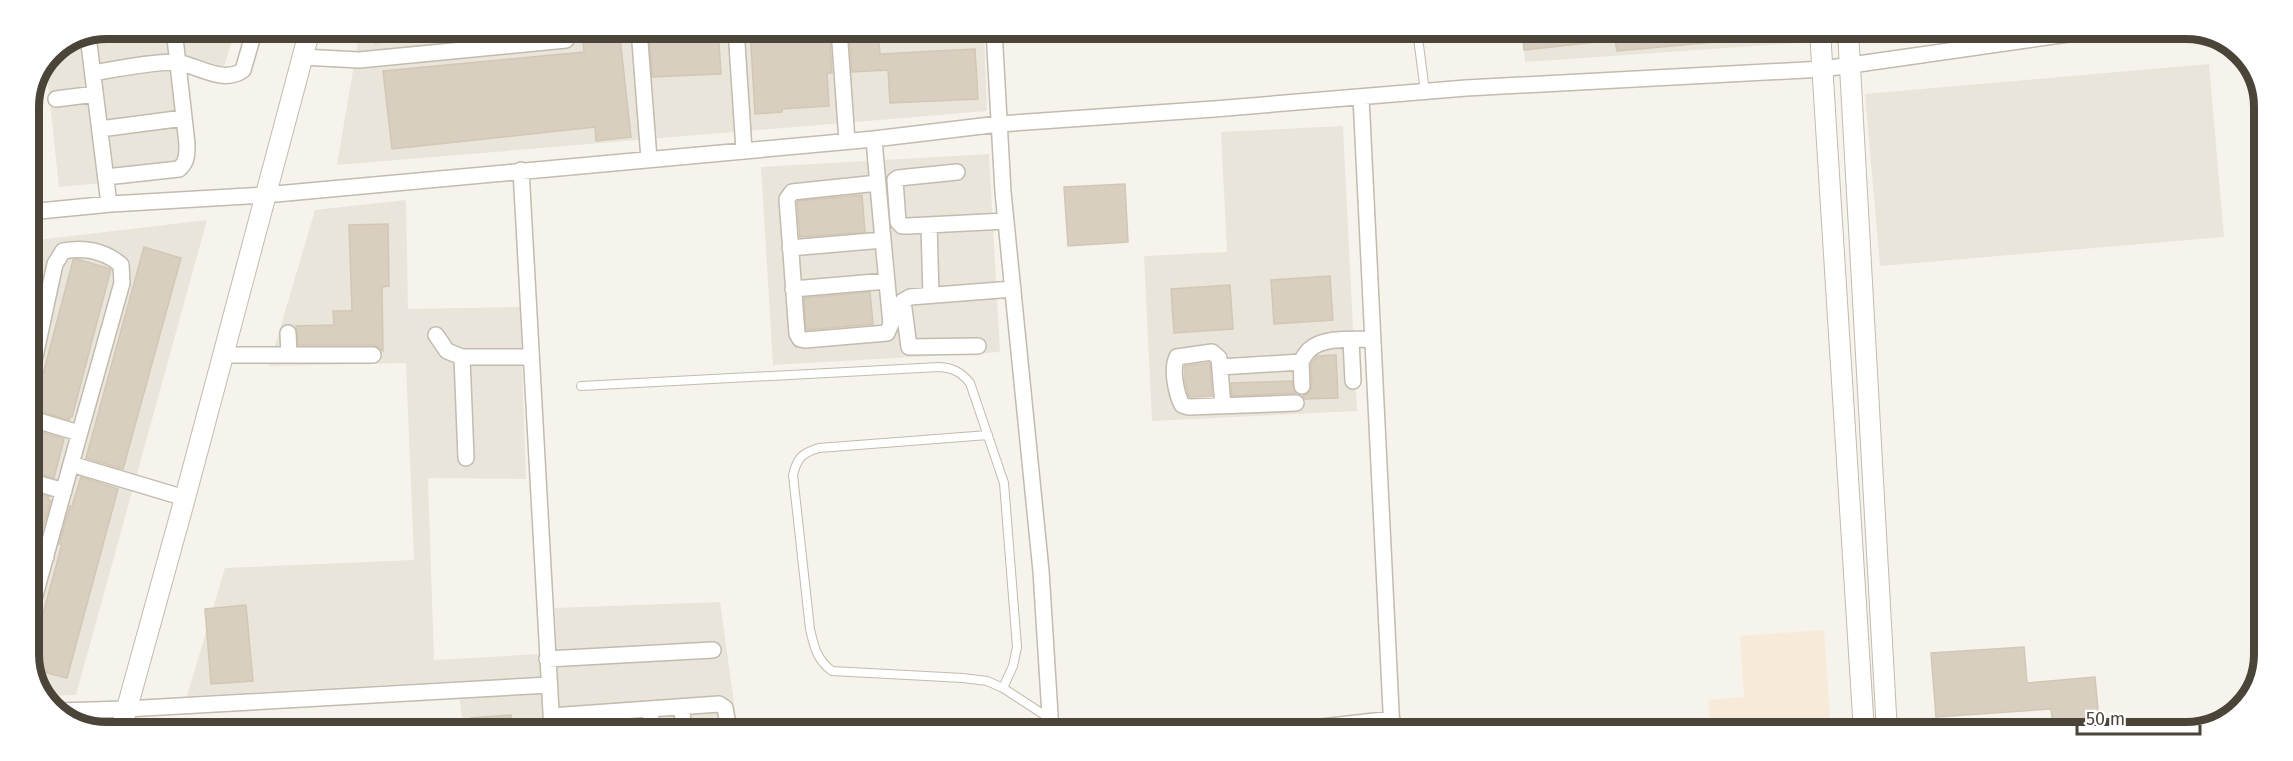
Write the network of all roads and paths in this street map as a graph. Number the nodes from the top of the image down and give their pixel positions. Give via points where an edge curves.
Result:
1 (175, 39) edge
2 (183, 39) edge
3 (252, 39) edge
4 (307, 39) edge
5 (640, 39) edge
6 (737, 39) edge
7 (840, 39) edge
8 (994, 39) edge
9 (1418, 39) edge
10 (1821, 39) edge
11 (1848, 39) edge
12 (2033, 39) edge
13 (566, 40) dead end
14 (89, 42) edge
15 (302, 57) junction
16 (177, 58) junction
17 (1850, 65) junction
18 (1823, 69) junction
19 (93, 73) junction
20 (1425, 92) junction
21 (95, 94) junction
22 (1362, 97) junction
23 (56, 99) dead end
24 (184, 118) junction
25 (999, 124) junction
26 (100, 129) junction
27 (874, 139) junction
28 (847, 141) junction
29 (744, 150) junction
30 (649, 159) junction
31 (521, 170) junction
32 (957, 172) dead end
33 (106, 177) junction
34 (878, 183) junction
35 (265, 195) junction
36 (109, 204) junction
37 (39, 211) edge
38 (1006, 221) junction
39 (929, 225) junction
40 (883, 240) junction
41 (790, 248) junction
42 (887, 281) junction
43 (793, 289) junction
44 (1013, 289) junction
45 (931, 295) junction
46 (288, 333) dead end
47 (436, 335) dead end
48 (39, 338) edge
49 (1373, 339) junction
50 (1351, 340) junction
51 (978, 346) dead end
52 (223, 355) junction
53 (289, 355) junction
54 (373, 355) dead end
55 (462, 357) junction
56 (531, 357) junction
57 (1301, 362) junction
58 (1220, 367) junction
59 (1353, 381) dead end
60 (581, 386) dead end
61 (1302, 386) dead end
62 (1296, 403) dead end
63 (1223, 406) junction
64 (39, 421) edge
65 (79, 433) junction
66 (988, 435) junction
67 (466, 458) dead end
68 (71, 464) junction
69 (39, 484) edge
70 (64, 491) junction
71 (185, 498) junction
72 (39, 555) edge
73 (46, 557) junction
74 (39, 582) edge
75 (713, 650) dead end
76 (547, 659) junction
77 (549, 685) junction
78 (1003, 688) junction
79 (682, 708) junction
80 (126, 709) junction
81 (650, 710) junction
82 (70, 711) edge
83 (727, 719) dead end
84 (123, 722) edge
85 (558, 722) edge
86 (565, 722) edge
87 (651, 722) edge
88 (683, 722) edge
89 (1047, 722) edge
90 (1051, 722) edge
91 (1392, 722) edge
92 (1863, 722) edge
93 (1886, 722) edge

1 - 16 street
2 - 16 street
3 - 16 street via 243,70 227,77
4 - 15 street
5 - 30 street
6 - 29 street
7 - 28 street
8 - 25 street
9 - 20 lane
10 - 18 street
11 - 17 street
12 - 17 street
13 - 15 street via 359,60
14 - 19 street
15 - 35 street
16 - 19 street
16 - 24 street
17 - 18 street
17 - 93 street
18 - 20 street
18 - 92 street
19 - 21 street
20 - 22 street
21 - 23 street
21 - 26 street
22 - 25 street
22 - 49 street
24 - 26 street
24 - 33 street via 188,156 179,170
25 - 27 street
25 - 38 street
26 - 33 street
27 - 28 street
27 - 34 street
28 - 29 street
29 - 30 street
30 - 31 street
31 - 35 street
31 - 56 street
32 - 39 street via 895,180 898,222 902,226
33 - 36 street
34 - 40 street
34 - 41 street via 792,192 787,199
35 - 36 street
35 - 52 street
36 - 37 street
38 - 39 street
38 - 44 street
39 - 45 street
40 - 41 street
40 - 42 street
41 - 43 street
42 - 43 street
42 - 43 street via 891,324 887,333 805,340 796,334
44 - 45 street
44 - 90 street via 1041,571
45 - 51 street via 903,301 909,347
46 - 53 street
47 - 55 street via 447,351
48 - 65 street via 55,264 63,251 77,248 109,254 122,266 122,283
49 - 50 street
49 - 91 street
50 - 57 street via 1316,346
50 - 59 street
52 - 53 street
52 - 71 street
53 - 54 street
55 - 56 street
55 - 67 street
56 - 76 street
57 - 58 street
57 - 61 street
58 - 63 street
58 - 63 street via 1219,358 1212,352 1177,357 1174,362 1177,395 1182,405
60 - 66 lane via 952,368 970,383
62 - 63 street
64 - 65 street
65 - 68 street
66 - 78 lane via 1004,483 1016,617 1017,647
66 - 78 lane via 819,448 805,452 796,461 793,475 810,629 822,664 832,671 963,678
68 - 70 street
68 - 71 street
69 - 70 street
70 - 73 street
71 - 80 street
72 - 73 street
73 - 74 street
75 - 76 street
76 - 77 street
77 - 80 street
77 - 85 street
78 - 89 lane
79 - 81 street
79 - 83 street via 719,704
79 - 88 street
80 - 82 street
80 - 84 street
81 - 86 street
81 - 87 street

